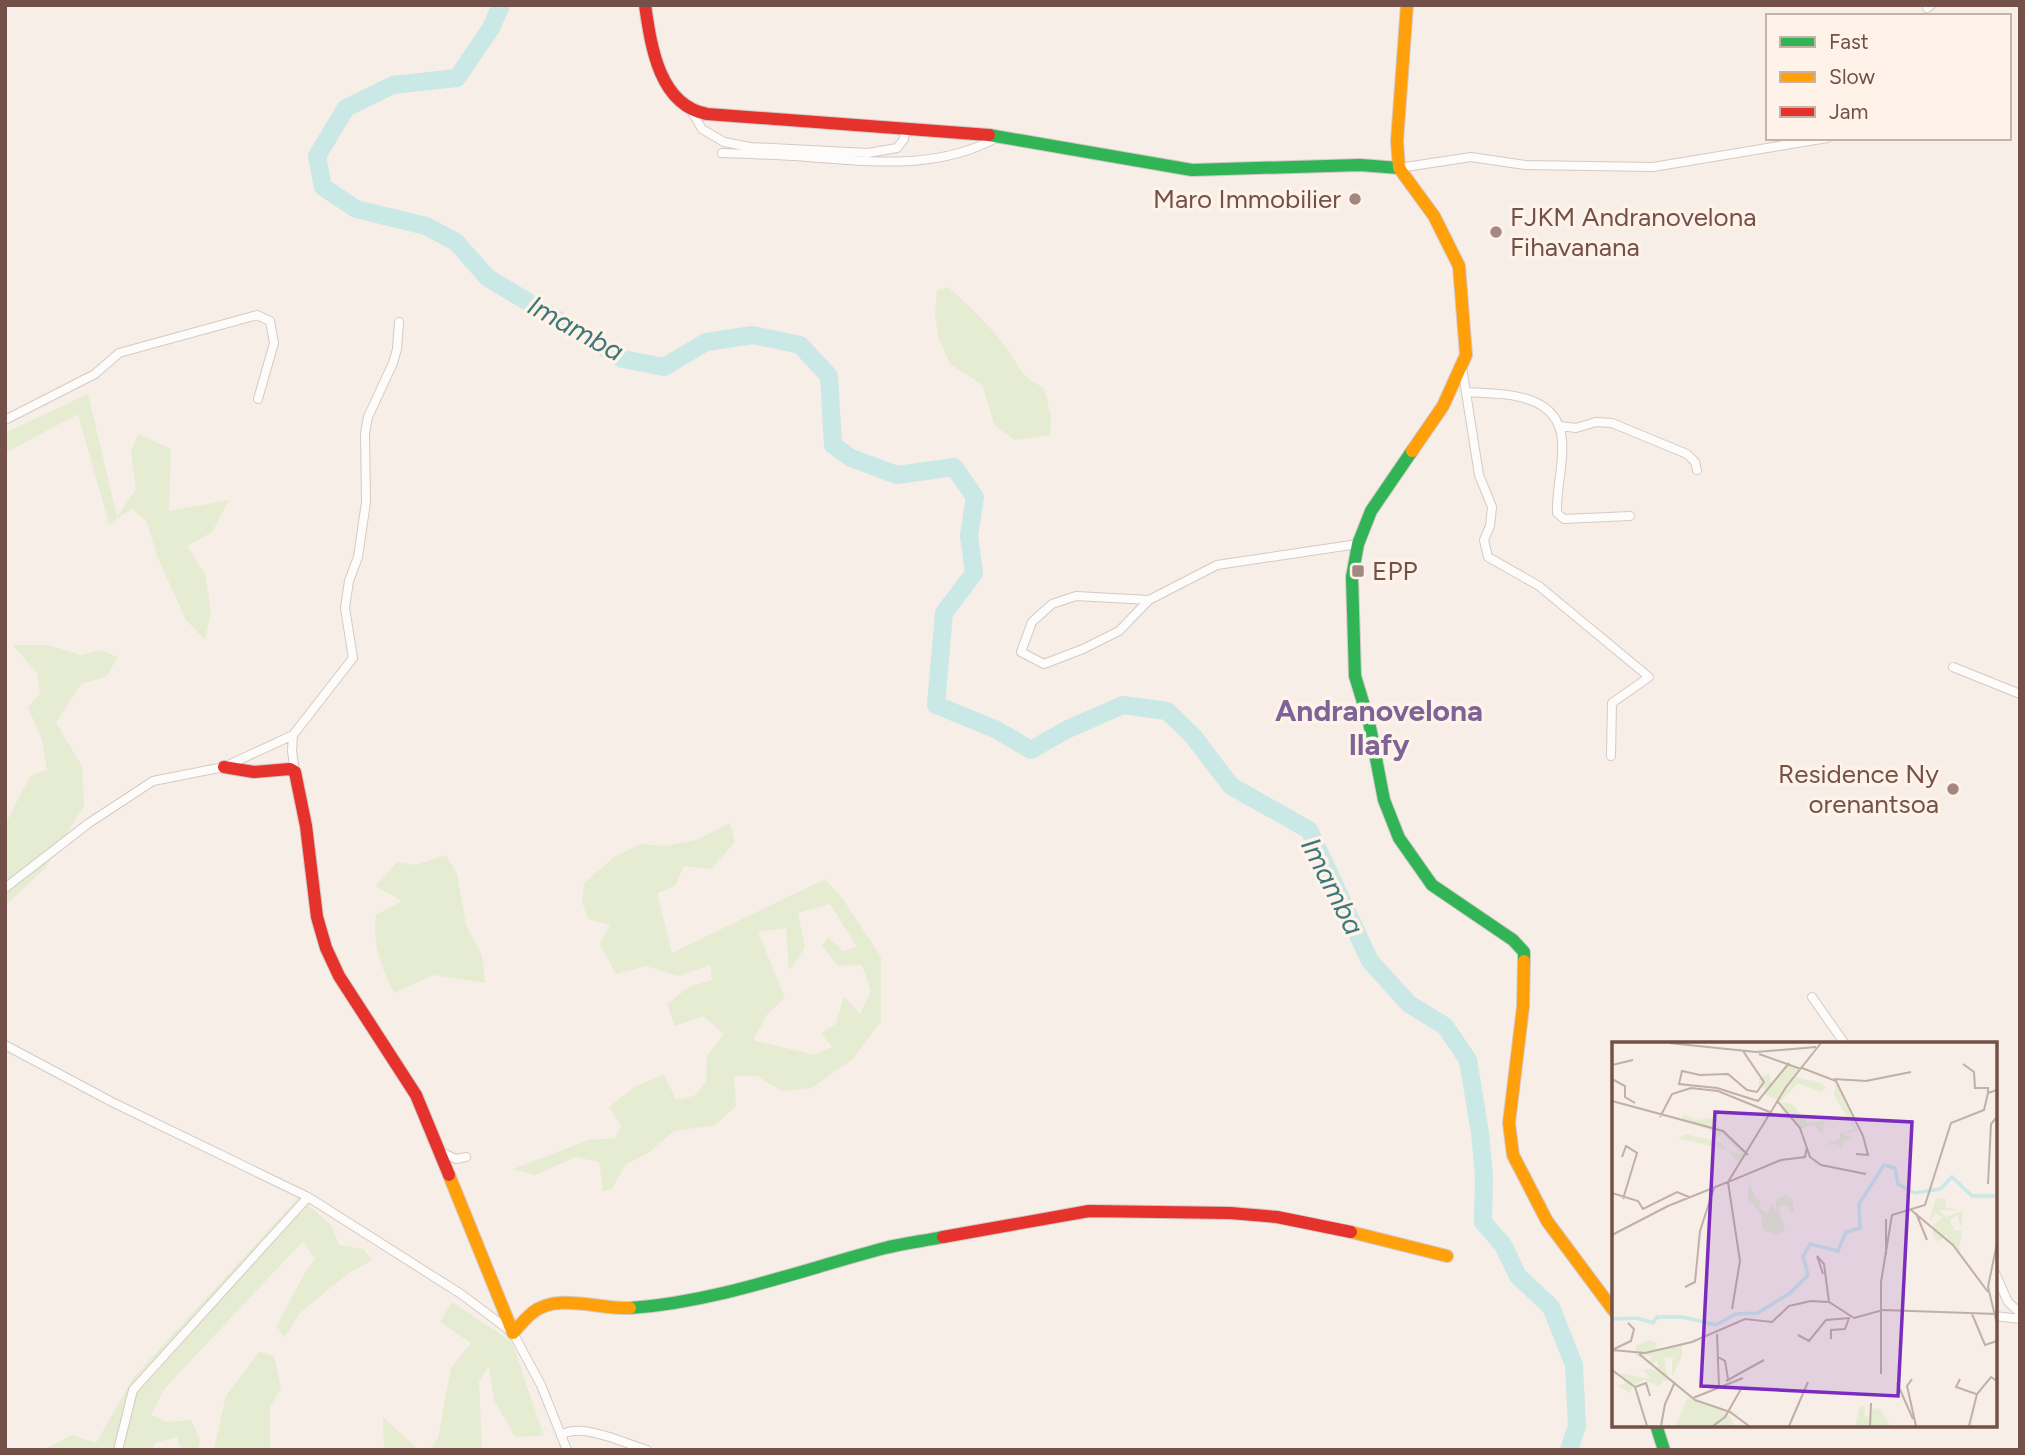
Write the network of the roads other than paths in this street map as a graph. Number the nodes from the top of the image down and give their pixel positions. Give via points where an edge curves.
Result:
1 (645, 5) edge
2 (1406, 5) edge
3 (691, 110) junction
4 (905, 129) junction
5 (998, 136) junction
6 (1815, 140) edge
7 (722, 153) dead end
8 (1399, 168) junction
9 (399, 322) dead end
10 (1462, 364) junction
11 (1466, 392) junction
12 (258, 399) dead end
13 (5, 420) edge
14 (1560, 426) junction
15 (1697, 470) dead end
16 (1630, 516) dead end
17 (1358, 544) junction
18 (1150, 600) junction
19 (1953, 667) dead end
20 (2020, 694) edge
21 (293, 735) junction
22 (1611, 756) dead end
23 (224, 767) junction
24 (295, 772) junction
25 (5, 888) edge
26 (1812, 997) dead end
27 (1843, 1042) edge
28 (5, 1045) edge
29 (439, 1151) junction
30 (466, 1157) dead end
31 (308, 1197) junction
32 (1447, 1256) dead end
33 (1997, 1277) edge
34 (1997, 1292) edge
35 (2008, 1302) junction
36 (1612, 1308) edge
37 (2020, 1313) edge
38 (1997, 1316) edge
39 (2020, 1319) edge
40 (513, 1333) junction
41 (1658, 1427) edge
42 (561, 1435) junction
43 (118, 1450) edge
44 (567, 1450) edge
45 (647, 1450) edge
46 (1664, 1450) edge

1 - 3 street via 655,55 670,89
2 - 8 street
3 - 4 street
3 - 4 street via 702,129 724,142 750,147 868,153 897,148
4 - 5 street
5 - 7 street via 964,151 894,163
5 - 8 street via 1192,170
6 - 8 street via 1653,167 1525,165 1471,157
8 - 10 street via 1434,216 1459,266 1466,355
9 - 21 street via 395,356 365,433 366,502 345,608 353,658
10 - 11 street
10 - 17 street via 1443,406 1371,511
11 - 14 street via 1537,402
11 - 22 street via 1479,475 1492,507 1484,540 1488,557 1539,586 1649,677 1612,703
12 - 13 street via 274,343 270,321 257,315 119,353 95,374
14 - 15 street via 1612,423 1688,454
14 - 16 street via 1563,443 1557,513 1564,519
17 - 18 street via 1217,565
17 - 36 street via 1352,577 1355,676 1384,800 1399,838 1432,885 1524,952 1510,1123 1513,1155 1547,1221
18 - 18 street via 1076,596 1052,604 1031,622 1021,652 1044,664 1083,649 1119,631
19 - 20 street
21 - 23 street
21 - 24 street
23 - 24 street
23 - 25 street via 153,781
24 - 29 street via 326,948 339,976 416,1095
26 - 27 street
28 - 31 street
29 - 30 street via 456,1159
29 - 40 street
31 - 40 street via 461,1294
31 - 43 street via 133,1390
32 - 40 street via 1278,1217 1089,1211 888,1248 665,1306 549,1305 534,1311
33 - 35 street
34 - 35 street
35 - 37 street
38 - 39 street
40 - 42 street
41 - 46 street
42 - 44 street
42 - 45 street via 581,1429

